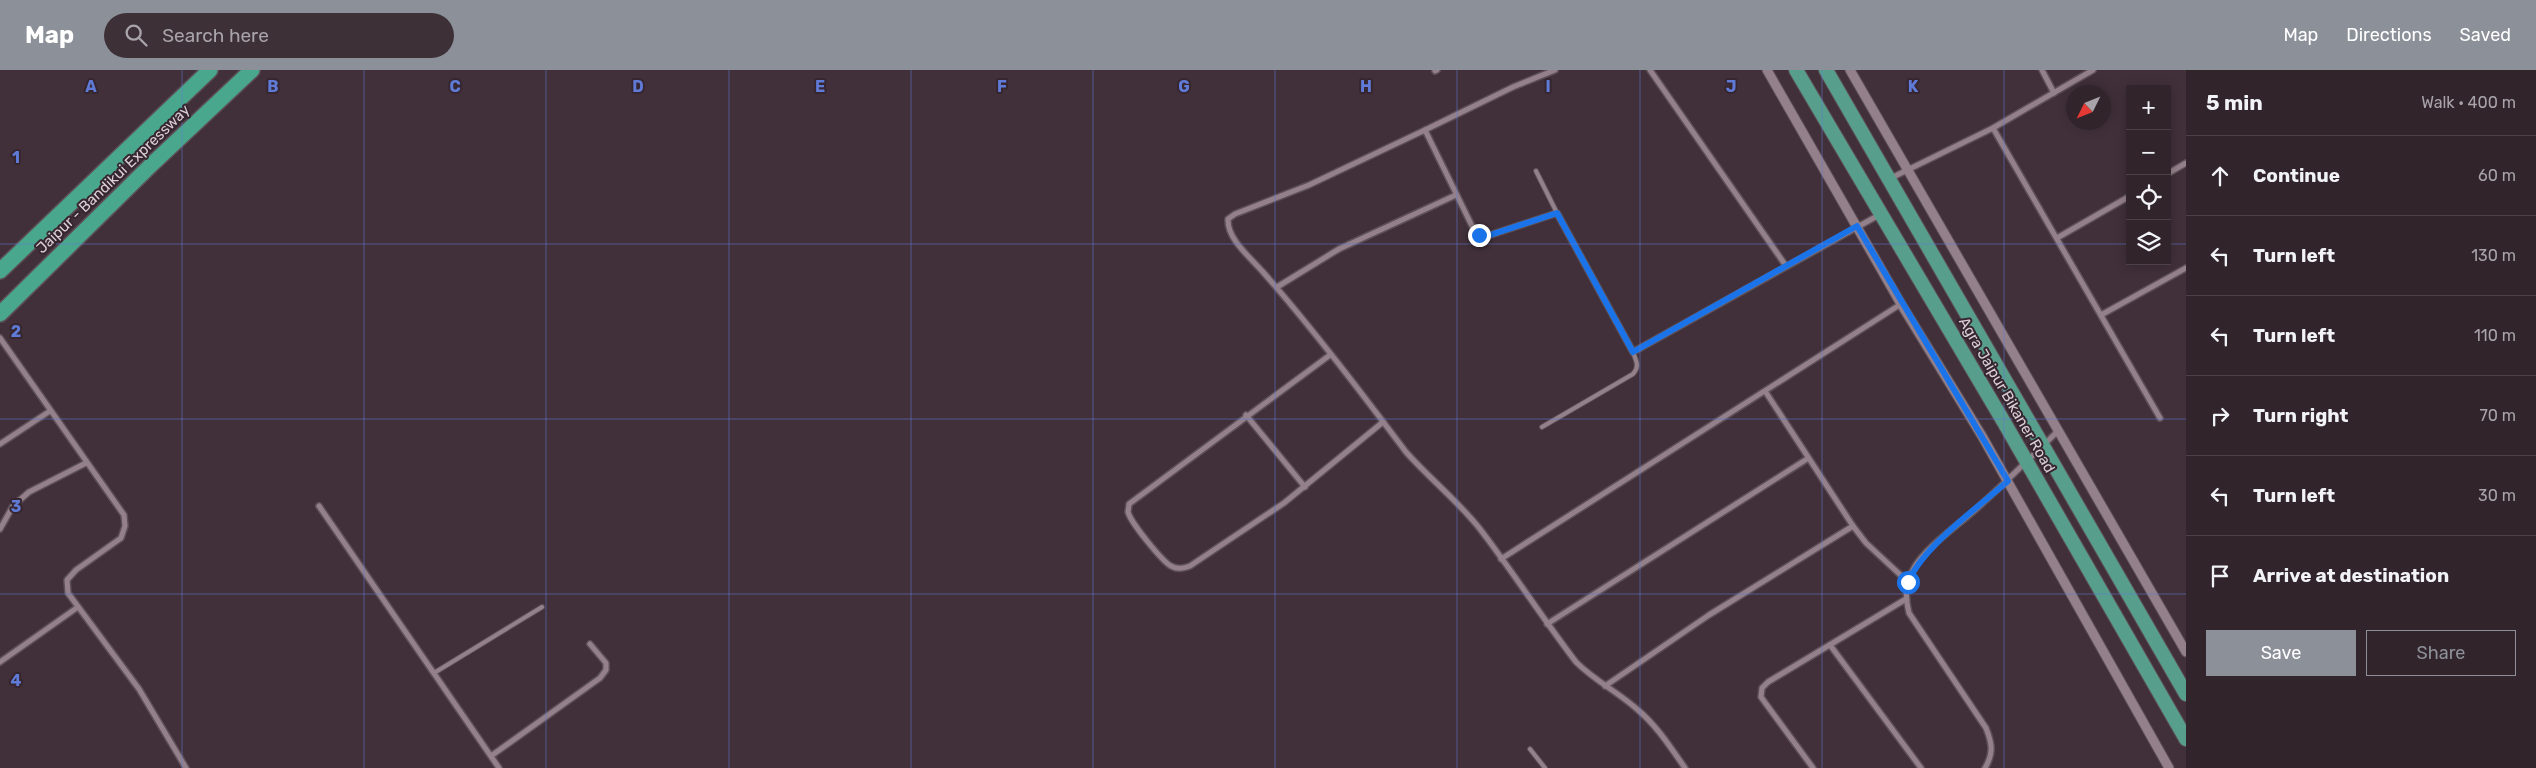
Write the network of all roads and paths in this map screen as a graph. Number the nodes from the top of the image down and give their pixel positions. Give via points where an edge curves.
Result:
1 (210, 70) edge
2 (252, 70) edge
3 (1555, 70) edge
4 (1650, 70) edge
5 (1767, 70) edge
6 (1796, 70) edge
7 (1826, 70) edge
8 (1850, 70) edge
9 (2042, 70) edge
10 (2094, 70) edge
11 (2054, 93) junction
12 (1992, 128) junction
13 (1425, 130) junction
14 (2186, 163) edge
15 (1909, 169) junction
16 (1536, 171) dead end
17 (2171, 172) edge
18 (1889, 180) junction
19 (1456, 195) junction
20 (2126, 198) edge
21 (1557, 213) junction
22 (1882, 214) junction
23 (1857, 226) junction
24 (2057, 238) junction
25 (1786, 266) junction
26 (3, 268) edge
27 (2186, 268) edge
28 (1276, 287) junction
29 (1901, 304) junction
30 (0, 314) edge
31 (2101, 315) junction
32 (0, 338) edge
33 (1633, 352) junction
34 (1330, 355) junction
35 (1765, 391) junction
36 (50, 411) junction
37 (1246, 415) junction
38 (2160, 418) dead end
39 (1383, 422) junction
40 (1542, 427) dead end
41 (2059, 430) junction
42 (0, 444) edge
43 (2042, 446) junction
44 (1807, 459) junction
45 (86, 462) junction
46 (2027, 462) junction
47 (2008, 481) junction
48 (1305, 487) junction
49 (319, 506) dead end
50 (1853, 526) junction
51 (0, 528) edge
52 (1501, 559) junction
53 (1908, 582) junction
54 (1906, 599) junction
55 (78, 607) junction
56 (542, 608) dead end
57 (1547, 624) junction
58 (590, 644) dead end
59 (1830, 645) junction
60 (2186, 652) edge
61 (0, 662) edge
62 (434, 673) junction
63 (1605, 686) junction
64 (2186, 692) edge
65 (2186, 739) edge
66 (1530, 749) dead end
67 (491, 756) junction
68 (186, 768) edge
69 (499, 768) edge
70 (1545, 768) edge
71 (1685, 768) edge
72 (1813, 768) edge
73 (1921, 768) edge
74 (1985, 768) edge
75 (2169, 768) edge

1 - 26 highway, Jaipur - Bandikui Expressway
2 - 30 highway, Jaipur - Bandikui Expressway
3 - 13 street
4 - 25 street
5 - 23 street
6 - 22 highway, Agra Jaipur Bikaner Road
7 - 18 highway, Agra Jaipur Bikaner Road
8 - 15 street
9 - 11 street
10 - 11 street
11 - 12 street
12 - 15 street
12 - 24 street
13 - 19 street
13 - 28 street via 1228,219 1233,238
14 - 17 street
15 - 18 street
15 - 41 street
16 - 21 lane
18 - 43 highway, Agra Jaipur Bikaner Road
19 - 21 street via 1479,235 1487,236
19 - 28 street via 1340,249
20 - 24 street
21 - 33 street
22 - 23 street
22 - 46 highway, Agra Jaipur Bikaner Road
23 - 25 street
23 - 29 street
24 - 31 street
25 - 33 street
27 - 31 street
28 - 34 street
29 - 35 street
29 - 47 street
31 - 38 street
32 - 36 street
33 - 40 lane via 1638,364 1633,374
34 - 37 street
34 - 39 street
35 - 44 street
35 - 52 street
36 - 42 street
36 - 45 street
37 - 48 street
37 - 48 street via 1129,504 1132,520 1164,561 1182,569 1190,566
39 - 48 street
39 - 52 street via 1428,477 1461,506
41 - 43 street
41 - 60 street
43 - 46 street
43 - 64 highway, Agra Jaipur Bikaner Road
44 - 50 street
44 - 57 street
45 - 51 street via 29,492 13,506
45 - 55 street via 124,515 125,526 122,538 67,580 68,593
46 - 47 street
46 - 65 highway, Agra Jaipur Bikaner Road
47 - 53 street via 1914,566
47 - 75 street
49 - 62 street
50 - 53 street via 1866,543
50 - 63 street via 1709,615
52 - 57 street
53 - 54 street
54 - 59 street
54 - 74 street via 1909,613 1920,632 1986,728 1992,743 1992,757
55 - 61 street
55 - 68 street via 135,683
56 - 62 lane
57 - 63 street via 1589,675
58 - 67 street via 606,663 606,670 600,678
59 - 72 street via 1762,688 1761,697
59 - 73 street
62 - 67 street
63 - 71 street via 1639,710
66 - 70 lane
67 - 69 street

